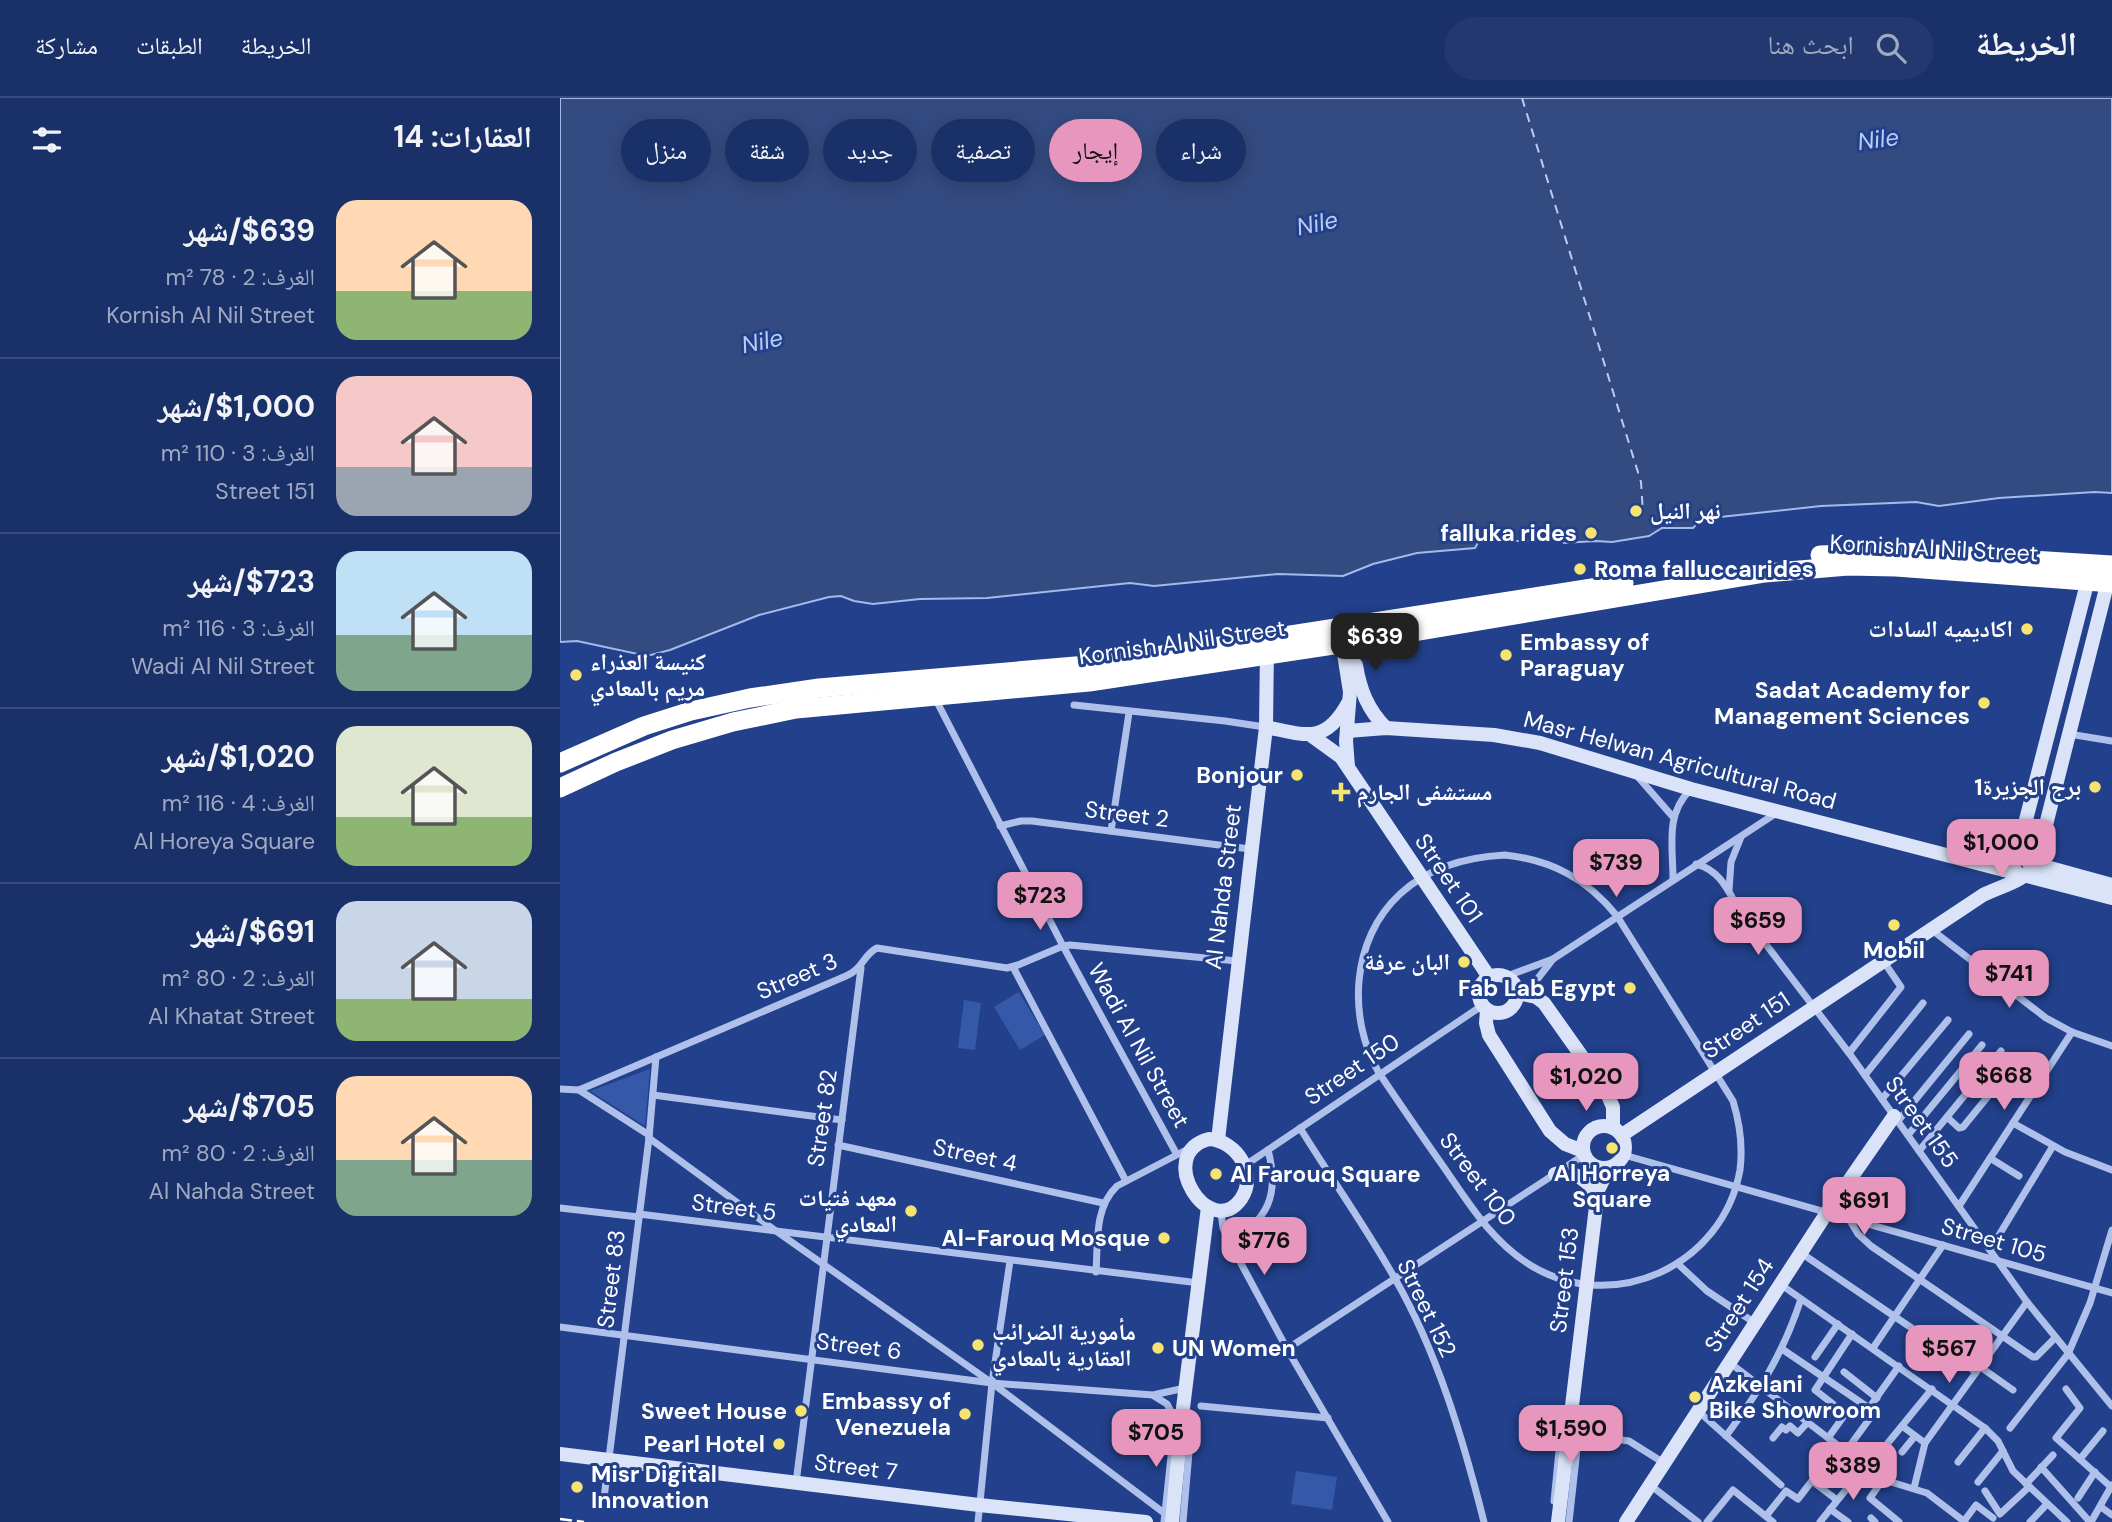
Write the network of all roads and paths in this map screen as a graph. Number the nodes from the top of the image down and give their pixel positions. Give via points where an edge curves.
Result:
1 (2104, 573) edge
2 (1347, 635) junction
3 (1267, 647) junction
4 (1353, 678) junction
5 (933, 695) junction
6 (1350, 698) junction
7 (1074, 705) dead end
8 (1129, 713) junction
9 (1266, 727) junction
10 (1386, 728) junction
11 (1346, 731) junction
12 (1312, 736) junction
13 (2068, 740) junction
14 (2112, 741) edge
15 (2046, 742) junction
16 (560, 763) edge
17 (1348, 769) junction
18 (1635, 774) junction
19 (560, 788) edge
20 (1691, 789) junction
21 (1778, 811) junction
22 (1673, 817) junction
23 (1000, 826) junction
24 (1111, 831) junction
25 (1742, 835) junction
26 (1250, 849) junction
27 (1696, 864) junction
28 (2036, 864) junction
29 (1981, 865) junction
30 (2017, 871) junction
31 (1421, 879) junction
32 (1673, 879) junction
33 (2112, 885) edge
34 (1729, 890) junction
35 (1983, 895) junction
36 (2112, 898) edge
37 (1617, 916) junction
38 (1931, 930) junction
39 (1063, 946) junction
40 (1553, 959) junction
41 (1237, 961) junction
42 (1884, 961) junction
43 (1013, 967) junction
44 (861, 968) junction
45 (1507, 976) junction
46 (1489, 977) junction
47 (1517, 991) junction
48 (1923, 1003) dead end
49 (1485, 1007) junction
50 (1813, 1008) junction
51 (1948, 1020) dead end
52 (2072, 1032) junction
53 (1969, 1034) dead end
54 (1982, 1045) dead end
55 (2112, 1046) edge
56 (2001, 1051) dead end
57 (1849, 1053) junction
58 (656, 1057) junction
59 (2016, 1062) dead end
60 (1379, 1073) junction
61 (1716, 1073) junction
62 (1865, 1076) junction
63 (560, 1089) edge
64 (579, 1090) junction
65 (653, 1096) junction
66 (1882, 1100) junction
67 (1947, 1117) junction
68 (1896, 1118) junction
69 (842, 1120) junction
70 (2013, 1123) junction
71 (1300, 1128) junction
72 (1617, 1132) junction
73 (1908, 1135) junction
74 (649, 1136) junction
75 (1218, 1140) junction
76 (838, 1145) junction
77 (1194, 1146) junction
78 (2053, 1146) junction
79 (1268, 1150) junction
80 (1919, 1151) junction
81 (1176, 1153) junction
82 (1584, 1153) junction
83 (1624, 1155) junction
84 (1990, 1158) junction
85 (1244, 1166) junction
86 (1609, 1168) junction
87 (2112, 1170) edge
88 (1556, 1174) junction
89 (2020, 1176) dead end
90 (1126, 1181) junction
91 (1736, 1185) junction
92 (1597, 1197) junction
93 (1103, 1203) junction
94 (1959, 1206) junction
95 (560, 1208) edge
96 (1215, 1210) junction
97 (1828, 1212) junction
98 (639, 1216) junction
99 (1849, 1219) junction
100 (1481, 1222) junction
101 (2112, 1230) edge
102 (776, 1231) junction
103 (825, 1237) junction
104 (1230, 1243) junction
105 (1943, 1245) junction
106 (1990, 1250) junction
107 (1801, 1253) junction
108 (1997, 1260) junction
109 (1010, 1261) junction
110 (823, 1264) junction
111 (1678, 1264) junction
112 (1096, 1272) junction
113 (1394, 1278) junction
114 (1920, 1278) junction
115 (1200, 1283) junction
116 (1780, 1284) junction
117 (1587, 1285) junction
118 (2094, 1288) junction
119 (2112, 1293) edge
120 (1801, 1299) junction
121 (2027, 1302) junction
122 (1894, 1316) junction
123 (1755, 1323) junction
124 (1838, 1324) junction
125 (560, 1326) edge
126 (1852, 1334) junction
127 (623, 1335) junction
128 (2002, 1335) junction
129 (2055, 1338) junction
130 (1873, 1348) junction
131 (1287, 1349) junction
132 (1782, 1349) junction
133 (2068, 1354) junction
134 (1815, 1357) dead end
135 (813, 1359) junction
136 (1729, 1363) junction
137 (1899, 1366) junction
138 (1977, 1369) junction
139 (1844, 1372) dead end
140 (1823, 1377) junction
141 (992, 1383) junction
142 (1762, 1387) junction
143 (1185, 1388) junction
144 (1932, 1389) junction
145 (2066, 1389) dead end
146 (2013, 1390) dead end
147 (1153, 1395) junction
148 (1877, 1398) junction
149 (1572, 1402) junction
150 (1953, 1403) junction
151 (1833, 1404) dead end
152 (2112, 1405) edge
153 (1201, 1406) dead end
154 (1698, 1410) junction
155 (1871, 1411) junction
156 (1846, 1413) dead end
157 (1328, 1418) junction
158 (1182, 1422) junction
159 (1808, 1422) junction
160 (1902, 1426) junction
161 (1985, 1428) junction
162 (2010, 1428) dead end
163 (2103, 1432) dead end
164 (1579, 1434) junction
165 (1726, 1436) junction
166 (1914, 1436) junction
167 (1773, 1438) dead end
168 (1828, 1438) junction
169 (1925, 1443) junction
170 (1883, 1449) dead end
171 (1846, 1451) junction
172 (2003, 1451) junction
173 (1902, 1452) dead end
174 (560, 1454) edge
175 (2053, 1455) dead end
176 (2080, 1459) junction
177 (609, 1460) junction
178 (1958, 1462) dead end
179 (1664, 1463) junction
180 (1825, 1464) dead end
181 (1865, 1466) junction
182 (2041, 1468) junction
183 (2095, 1472) junction
184 (1884, 1478) junction
185 (1812, 1480) junction
186 (1978, 1482) dead end
187 (796, 1483) junction
188 (1650, 1485) junction
189 (1781, 1485) dead end
190 (2028, 1485) junction
191 (2112, 1486) edge
192 (1914, 1488) junction
193 (1985, 1491) dead end
194 (2078, 1498) dead end
195 (1837, 1500) junction
196 (2047, 1504) junction
197 (979, 1505) junction
198 (603, 1506) dead end
199 (2101, 1507) junction
200 (1830, 1509) junction
201 (2112, 1515) edge
202 (1766, 1516) junction
203 (1993, 1518) dead end
204 (1169, 1520) edge
205 (1959, 1520) edge
206 (978, 1522) edge
207 (1146, 1522) edge
208 (1184, 1522) edge
209 (1388, 1522) edge
210 (1484, 1522) edge
211 (1552, 1522) edge
212 (1558, 1522) edge
213 (1569, 1522) edge
214 (1626, 1522) edge
215 (1698, 1522) edge
216 (1707, 1522) edge
217 (1773, 1522) edge
218 (1820, 1522) edge
219 (1848, 1522) edge
220 (1899, 1522) edge
221 (2031, 1522) edge
222 (2067, 1522) edge
223 (2091, 1522) edge

1 - 2 highway, Kornish Al Nil Street via 1848,566 1792,570
1 - 13 street
1 - 15 street
2 - 3 highway, Kornish Al Nil Street
2 - 4 street
3 - 5 highway, Kornish Al Nil Street via 1089,682
3 - 9 street, Al Nahda Street
3 - 16 highway, Kornish Al Nil Street via 750,698 645,726
4 - 6 street
4 - 10 street
5 - 19 highway, Kornish Al Nil Street via 796,709 733,722 642,751
5 - 23 street, Wadi Al Nil Street
6 - 11 street
6 - 12 street via 1337,720
7 - 8 street
8 - 9 street
8 - 24 street
9 - 12 street
9 - 26 street, Al Nahda Street
10 - 11 street, Masr Helwan Agricultural Road
10 - 18 street, Masr Helwan Agricultural Road via 1529,740
11 - 17 street
12 - 17 street, Street 101 via 1332,749
13 - 14 street
13 - 15 street
13 - 28 street
15 - 30 street
17 - 31 street, Street 101
18 - 20 street, Masr Helwan Agricultural Road
18 - 22 street
20 - 21 street, Masr Helwan Agricultural Road
20 - 22 street
21 - 25 street
21 - 29 street, Masr Helwan Agricultural Road
22 - 32 street
23 - 24 street, Street 2 via 1032,821
23 - 39 street, Wadi Al Nil Street
24 - 26 street, Street 2
25 - 27 street
25 - 34 street via 1731,862
26 - 41 street, Al Nahda Street
27 - 32 street
27 - 34 street, Street 155 via 1718,875
28 - 30 street, Street 151
28 - 33 street
29 - 30 street, Masr Helwan Agricultural Road
29 - 35 street
30 - 35 street, Street 151
30 - 36 street
31 - 37 street, Street 100 via 1451,864 1483,856 1527,857 1568,872
31 - 46 street, Street 101
31 - 60 street, Street 100 via 1385,912 1370,936 1358,973 1363,1037
32 - 37 street
34 - 50 street, Street 155
35 - 38 street, Street 151
37 - 40 street
37 - 61 street, Street 100
38 - 42 street, Street 151
38 - 52 street via 2021,1001
39 - 41 street
39 - 43 street
39 - 81 street, Wadi Al Nil Street
40 - 45 street
40 - 47 street via 1532,986
41 - 75 street, Al Nahda Street
42 - 50 street, Street 151
42 - 57 street via 1901,988
43 - 44 street, Street 3 via 884,947 872,951
43 - 90 street
44 - 58 street, Street 3
44 - 69 street, Street 82
45 - 46 street
45 - 47 street
46 - 49 street via 1479,992
47 - 49 street via 1515,1003 1507,1010 1497,1013
47 - 72 street via 1544,1003 1605,1088
48 - 62 street
49 - 60 street, Street 150
49 - 82 street via 1489,1035 1550,1131
50 - 57 street, Street 155
50 - 61 street, Street 151
51 - 66 street
52 - 55 street
52 - 70 street
53 - 68 street
54 - 73 street
56 - 67 street
57 - 62 street, Street 155
58 - 64 street, Street 3
58 - 65 street, Street 83
59 - 67 street via 1963,1127
60 - 71 street, Street 150
60 - 100 street, Street 100
61 - 72 street, Street 151
61 - 91 street, Street 100 via 1738,1118 1741,1151
62 - 66 street, Street 155
63 - 64 street
64 - 74 street
65 - 69 street
65 - 74 street, Street 83
66 - 68 street, Street 155
67 - 80 street
68 - 73 street, Street 155
68 - 97 street, Street 154
69 - 76 street, Street 82
70 - 78 street
70 - 84 street
71 - 79 street, Street 150
71 - 113 street, Street 152
72 - 82 street via 1607,1126 1594,1129 1585,1138
72 - 83 street via 1625,1144
73 - 80 street, Street 155
74 - 98 street, Street 83
74 - 102 street
75 - 77 street
75 - 85 street via 1235,1149
76 - 93 street, Street 4
76 - 103 street, Street 82
77 - 81 street
77 - 96 street via 1186,1177 1195,1195
78 - 87 street
78 - 106 street
79 - 85 street, Street 150
79 - 104 street via 1273,1167 1270,1200 1252,1228
80 - 94 street, Street 155
81 - 90 street
82 - 86 street via 1594,1166
82 - 88 street
83 - 86 street
83 - 91 street, Street 105
84 - 89 street
84 - 94 street
85 - 96 street via 1244,1195 1230,1209
86 - 92 street, Street 153
88 - 92 street via 1577,1175
88 - 100 street
90 - 93 street
91 - 97 street, Street 105
91 - 111 street, Street 100 via 1714,1230
92 - 117 street, Street 153
93 - 112 street
94 - 106 street, Street 155
95 - 98 street, Street 5
96 - 104 street
96 - 115 street
97 - 99 street, Street 105
97 - 107 street, Street 154
98 - 102 street, Street 5
98 - 127 street, Street 83
99 - 105 street, Street 105
99 - 114 street via 1864,1240
100 - 113 street
100 - 117 street, Street 100 via 1528,1264
101 - 118 street
102 - 103 street, Street 5
102 - 110 street
103 - 109 street, Street 5
103 - 110 street, Street 82
104 - 131 street
105 - 108 street, Street 105
105 - 114 street
106 - 108 street, Street 155
107 - 116 street, Street 154
107 - 122 street
108 - 118 street, Street 105
108 - 121 street, Street 155
109 - 112 street, Street 5
109 - 141 street
110 - 135 street, Street 82
110 - 141 street
111 - 117 street, Street 100 via 1644,1280
111 - 123 street via 1707,1291
112 - 115 street, Street 5
113 - 131 street
113 - 210 street, Street 152 via 1448,1401
114 - 122 street
114 - 128 street
115 - 143 street
116 - 120 street
116 - 123 street, Street 154
117 - 149 street, Street 153
118 - 119 street, Street 105
118 - 133 street
120 - 124 street
120 - 132 street
121 - 128 street
121 - 129 street, Street 155
122 - 130 street
122 - 138 street
123 - 136 street, Street 154
124 - 126 street
124 - 134 street
125 - 127 street, Street 6
126 - 130 street
126 - 140 street
127 - 135 street, Street 6
127 - 177 street, Street 83
128 - 129 street via 2034,1357
128 - 138 street
129 - 133 street, Street 155
130 - 137 street
131 - 157 street
132 - 140 street
132 - 142 street
133 - 152 street, Street 155
133 - 162 street
135 - 141 street, Street 6
135 - 187 street, Street 82
136 - 142 street
136 - 154 street, Street 154
137 - 144 street
137 - 148 street
138 - 146 street
138 - 150 street
139 - 148 street
140 - 151 street via 1815,1391
140 - 155 street
141 - 147 street, Street 6
141 - 197 street
141 - 204 street
142 - 159 street
142 - 165 street
143 - 147 street, Street 6
143 - 158 street
144 - 150 street
144 - 160 street
145 - 176 street via 2080,1409 2056,1438
147 - 158 street
148 - 155 street
149 - 164 street, Street 153 via 1580,1417
149 - 211 street, Street 153 via 1562,1421
149 - 212 street
150 - 161 street
150 - 169 street
153 - 157 street
154 - 165 street
154 - 179 street, Street 154
155 - 171 street
156 - 168 street
157 - 209 street
158 - 204 street
158 - 208 street
159 - 167 street via 1798,1433 1790,1426 1782,1427
159 - 168 street
160 - 166 street
160 - 170 street
161 - 172 street
161 - 178 street
163 - 176 street
164 - 179 street via 1629,1441
164 - 213 street, Street 153
165 - 189 street
166 - 169 street
166 - 173 street
168 - 171 street
169 - 192 street
171 - 181 street
172 - 186 street
172 - 190 street
174 - 177 street, Street 7
175 - 182 street
176 - 183 street
177 - 187 street, Street 7
177 - 198 street, Street 83
179 - 188 street, Street 154
180 - 185 street
181 - 184 street
181 - 195 street
182 - 190 street
182 - 223 street
183 - 191 street
183 - 194 street
184 - 192 street
184 - 220 street via 1870,1497
185 - 195 street
185 - 202 street via 1796,1499 1786,1491
187 - 197 street, Street 7
188 - 214 street, Street 154
188 - 215 street
190 - 193 street via 2000,1514
190 - 196 street
191 - 199 street
192 - 205 street via 1936,1499
195 - 200 street
196 - 221 street
196 - 222 street
197 - 206 street
197 - 207 street, Street 7
199 - 201 street
199 - 223 street
200 - 218 street
200 - 219 street
202 - 216 street via 1733,1490
202 - 217 street
203 - 205 street via 1976,1505

